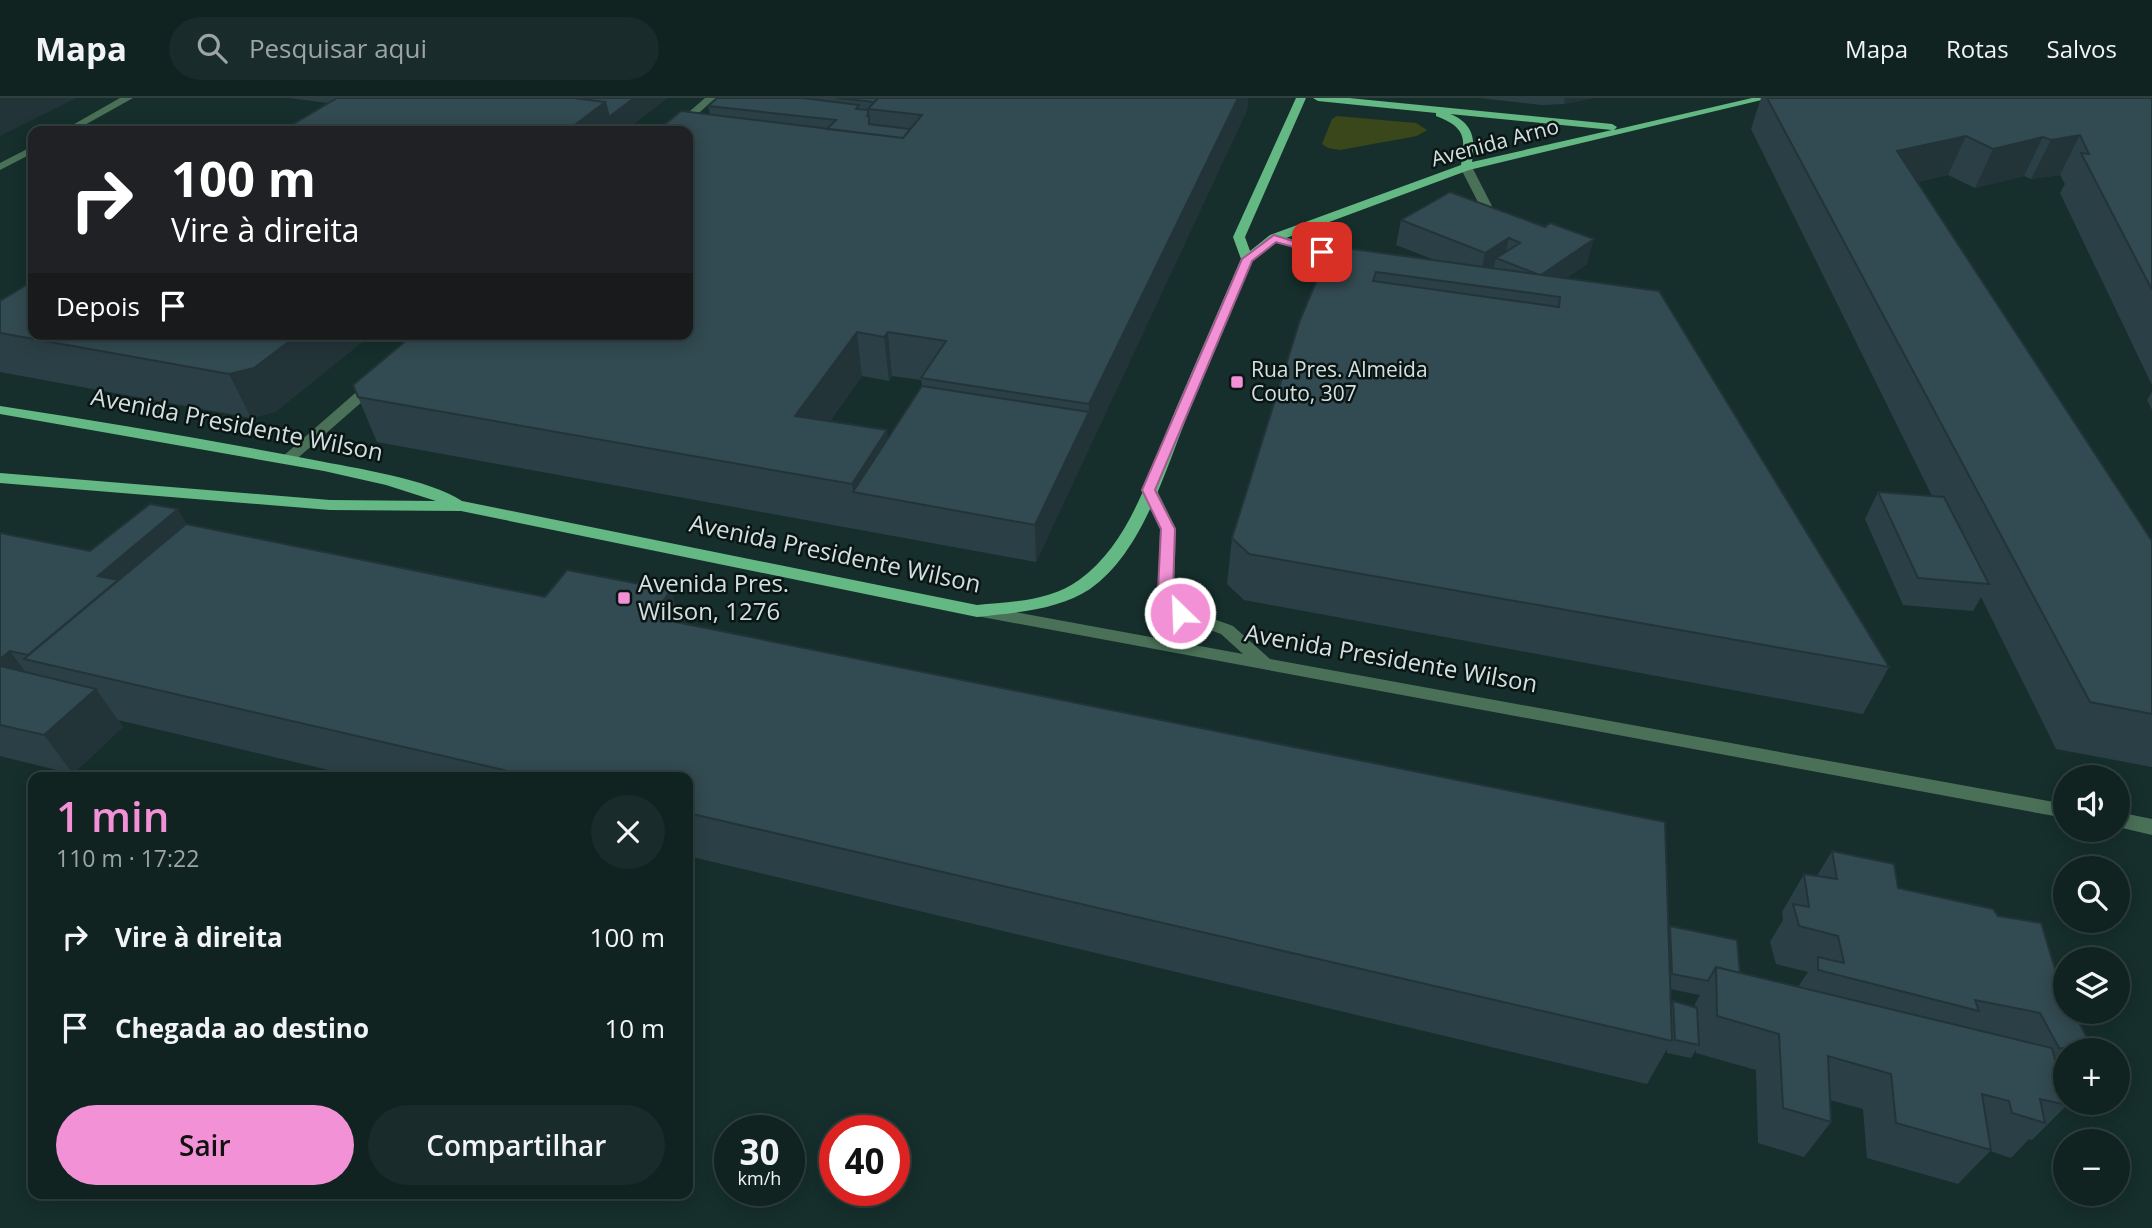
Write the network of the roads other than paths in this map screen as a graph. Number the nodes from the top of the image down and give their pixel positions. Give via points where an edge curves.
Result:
1 (128, 98) edge
2 (712, 98) edge
3 (1301, 98) edge
4 (1318, 98) edge
5 (1765, 98) edge
6 (1417, 106) junction
7 (75, 126) edge
8 (678, 126) edge
9 (1626, 128) junction
10 (28, 152) edge
11 (0, 167) edge
12 (1466, 167) junction
13 (1482, 230) edge
14 (1274, 238) junction
15 (1247, 259) junction
16 (1369, 265) edge
17 (383, 376) edge
18 (0, 410) edge
19 (287, 460) junction
20 (0, 478) edge
21 (1149, 490) junction
22 (461, 506) junction
23 (977, 611) junction
24 (1264, 663) junction
25 (2053, 809) edge
26 (2130, 822) edge
27 (2152, 827) edge

1 - 7 street
2 - 8 street
3 - 15 main road via 1239,237
4 - 6 main road
5 - 9 main road, Avenida Arno
6 - 9 main road
6 - 12 main road via 1447,116 1469,132
9 - 12 main road, Avenida Arno
10 - 11 street
12 - 13 street via 1486,206
12 - 14 main road, Avenida Arno
14 - 15 main road, Avenida Arno
14 - 16 street
15 - 21 main road
17 - 19 street
18 - 19 main road, Avenida Presidente Wilson
19 - 22 main road, Avenida Presidente Wilson via 380,478
20 - 22 main road, Avenida Presidente Wilson via 330,505
21 - 23 main road via 1121,547 1084,585 1015,607
21 - 24 street via 1168,529 1166,590 1180,613 1227,630
22 - 23 main road, Avenida Presidente Wilson
23 - 24 street, Avenida Presidente Wilson
24 - 25 street, Avenida Presidente Wilson
26 - 27 street

